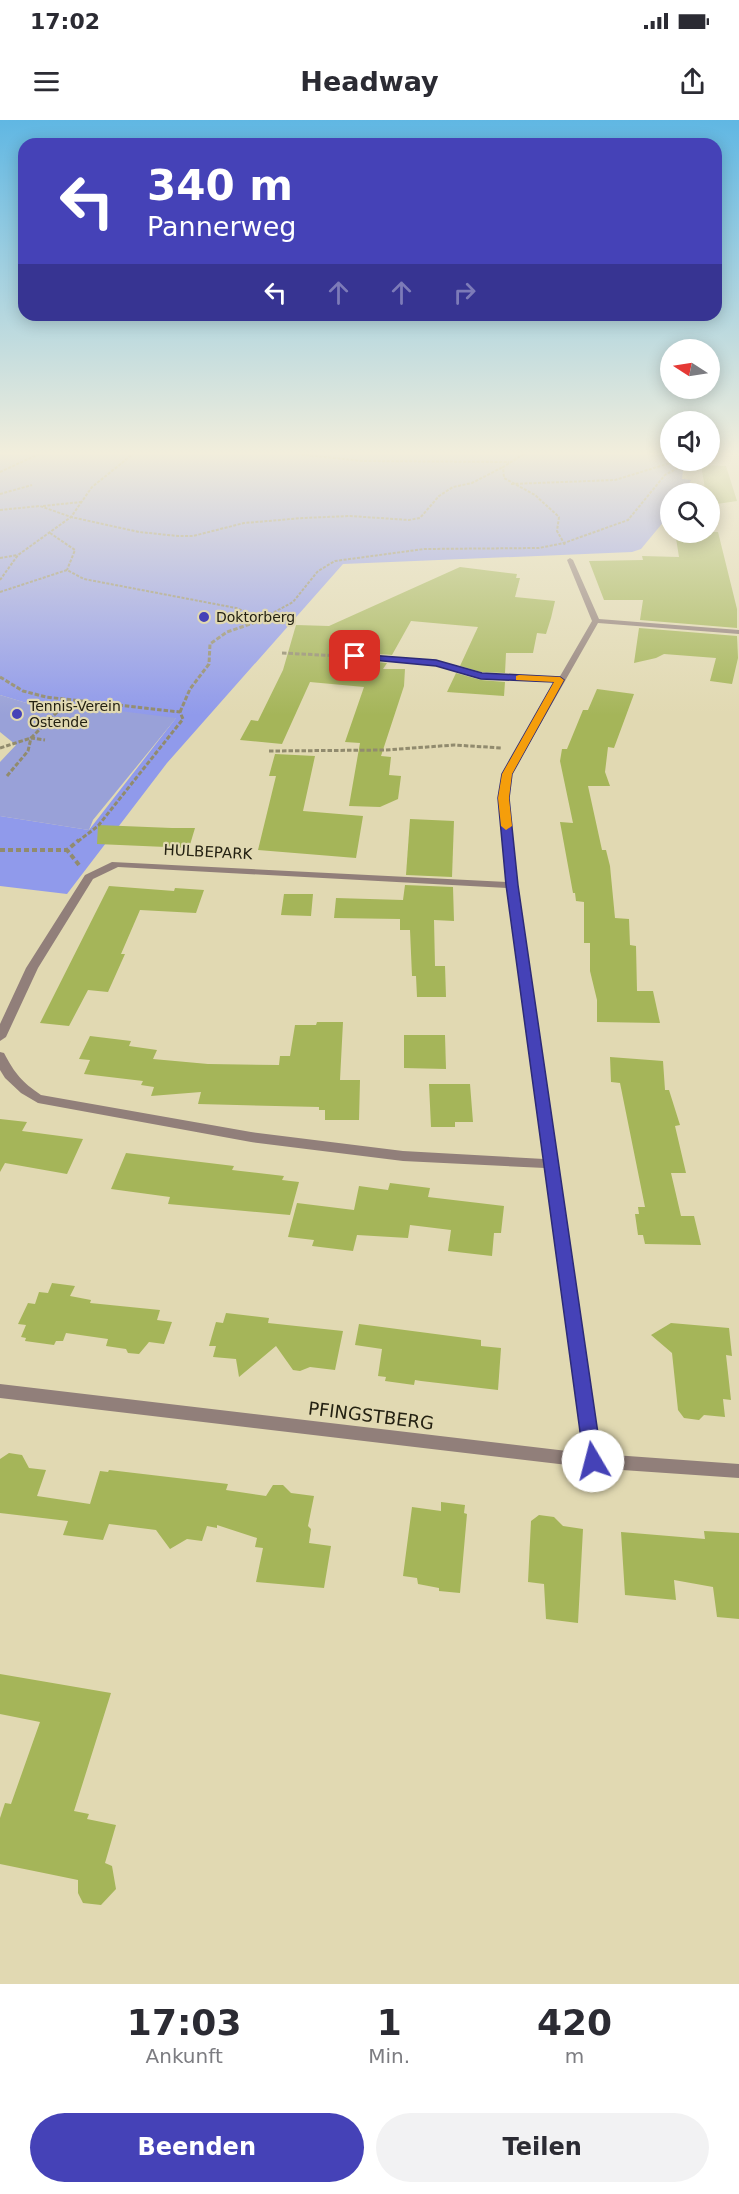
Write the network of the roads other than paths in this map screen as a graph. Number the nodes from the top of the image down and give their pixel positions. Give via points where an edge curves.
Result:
1 (570, 560) road end
2 (596, 621) junction
3 (739, 632) edge
4 (355, 656) road end
5 (560, 680) junction
6 (512, 885) junction
7 (0, 1037) edge
8 (0, 1056) edge
9 (552, 1164) junction
10 (0, 1392) edge
11 (593, 1461) junction
12 (739, 1471) edge

1 - 2 street
2 - 3 street
2 - 5 street
4 - 5 street via 436,663 481,676
5 - 6 street via 507,774 504,798
6 - 7 street, HULBEPARK via 116,864 89,877 32,968
6 - 9 street
8 - 9 street via 10,1077 38,1099 262,1139 403,1156
9 - 11 street
10 - 11 street, PFINGSTBERG
11 - 12 street, PFINGSTBERG

